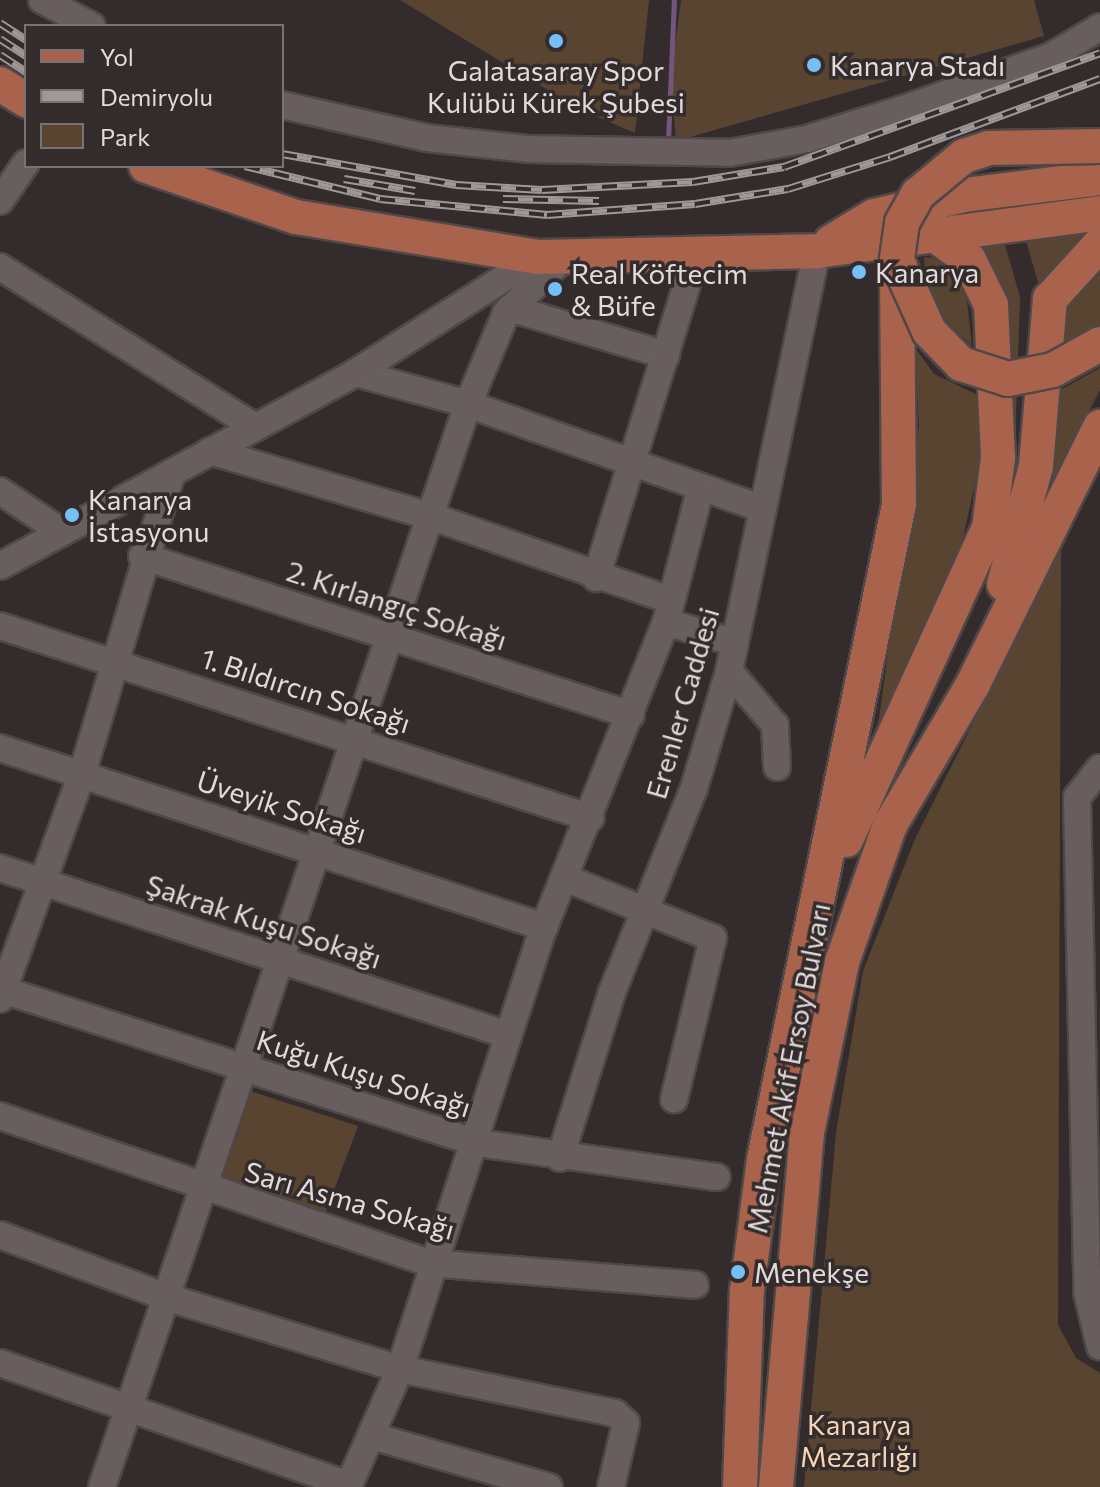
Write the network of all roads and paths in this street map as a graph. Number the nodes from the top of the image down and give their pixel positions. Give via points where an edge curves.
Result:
1 (42, 0) edge
2 (88, 24) edge
3 (1100, 27) edge
4 (0, 84) edge
5 (24, 99) edge
6 (284, 105) edge
7 (1100, 146) edge
8 (24, 166) edge
9 (152, 168) edge
10 (1100, 178) edge
11 (0, 201) edge
12 (1100, 213) edge
13 (931, 232) junction
14 (1100, 244) edge
15 (817, 251) junction
16 (697, 252) junction
17 (552, 256) junction
18 (897, 260) junction
19 (0, 267) edge
20 (497, 267) junction
21 (510, 308) junction
22 (1100, 344) edge
23 (666, 355) junction
24 (355, 373) junction
25 (468, 404) junction
26 (255, 427) junction
27 (1100, 427) edge
28 (210, 451) junction
29 (632, 463) junction
30 (172, 472) junction
31 (0, 491) edge
32 (700, 491) junction
33 (763, 509) junction
34 (430, 516) junction
35 (62, 532) junction
36 (142, 556) junction
37 (0, 566) edge
38 (596, 578) junction
39 (668, 611) junction
40 (0, 626) edge
41 (388, 636) junction
42 (735, 643) junction
43 (115, 663) junction
44 (729, 671) junction
45 (973, 684) junction
46 (631, 715) junction
47 (354, 738) junction
48 (0, 748) edge
49 (777, 767) dead end
50 (1100, 768) edge
51 (82, 774) junction
52 (591, 818) junction
53 (315, 850) junction
54 (0, 868) edge
55 (565, 878) junction
56 (44, 883) junction
57 (824, 888) junction
58 (645, 910) junction
59 (544, 927) junction
60 (278, 959) junction
61 (1, 993) edge
62 (508, 1035) junction
63 (242, 1067) junction
64 (674, 1099) dead end
65 (0, 1116) edge
66 (477, 1143) junction
67 (560, 1158) junction
68 (717, 1177) dead end
69 (204, 1190) junction
70 (0, 1235) edge
71 (430, 1263) junction
72 (695, 1285) dead end
73 (169, 1298) junction
74 (1100, 1346) edge
75 (0, 1363) edge
76 (400, 1369) junction
77 (128, 1411) junction
78 (372, 1436) junction
79 (349, 1486) edge
80 (102, 1487) edge
81 (549, 1487) edge
82 (611, 1487) edge
83 (740, 1487) edge
84 (776, 1487) edge

1 - 2 street
3 - 6 street via 1052,56 807,139 729,153 644,153 427,138
4 - 5 main road
7 - 18 main road, bridge via 989,148 964,156 918,194 902,223
8 - 11 street
9 - 20 main road via 296,217
10 - 15 main road via 964,195 874,216
12 - 13 main road
13 - 15 main road
13 - 57 main road via 969,260 991,305 998,458 989,528
14 - 45 main road via 1050,299 1036,466
15 - 16 main road
15 - 33 street, Erenler Caddesi
16 - 17 main road
16 - 23 street
17 - 20 main road
17 - 21 street
18 - 22 main road, bridge via 929,331 961,364 1008,379 1053,370
18 - 57 main road via 899,504
19 - 26 street
20 - 24 street
21 - 23 street
21 - 25 street
23 - 29 street
24 - 25 street
24 - 26 street
25 - 29 street
25 - 34 street
26 - 28 street
27 - 45 main road
28 - 30 street
28 - 34 street
29 - 32 street
29 - 38 street
30 - 35 street
30 - 36 street
31 - 35 street
32 - 33 street
32 - 39 street
33 - 42 street, Erenler Caddesi
34 - 38 street
34 - 41 street
35 - 37 street
36 - 41 street, 2. Kırlangıç Sokağı
36 - 43 street
38 - 39 street
39 - 42 street
39 - 46 street
40 - 43 street, 1. Bıldırcın Sokağı
41 - 46 street, 2. Kırlangıç Sokağı
41 - 47 street
42 - 44 street, Erenler Caddesi
43 - 47 street, 1. Bıldırcın Sokağı
43 - 51 street
44 - 49 street via 775,725
44 - 58 street, Erenler Caddesi via 694,788
45 - 84 main road, Mehmet Akif Ersoy Bulvarı via 890,825 842,962 807,1133
46 - 52 street
47 - 52 street, 1. Bıldırcın Sokağı
47 - 53 street
48 - 51 street, Üveyik Sokağı
50 - 74 street via 1077,797 1087,1292
51 - 53 street, Üveyik Sokağı
51 - 56 street
52 - 55 street
53 - 59 street, Üveyik Sokağı
53 - 60 street
54 - 56 street, Şakrak Kuşu Sokağı
55 - 58 street
55 - 59 street
56 - 60 street, Şakrak Kuşu Sokağı
56 - 61 street
57 - 83 main road, Mehmet Akif Ersoy Bulvarı via 764,1159 747,1290
58 - 64 street via 713,938
58 - 67 street, Erenler Caddesi
59 - 62 street
60 - 62 street, Şakrak Kuşu Sokağı
60 - 63 street
61 - 63 street, Kuğu Kuşu Sokağı
62 - 66 street
63 - 66 street, Kuğu Kuşu Sokağı
63 - 69 street
65 - 69 street, Sarı Asma Sokağı
66 - 67 street, Kuğu Kuşu Sokağı
66 - 71 street
67 - 68 street, Kuğu Kuşu Sokağı
69 - 71 street, Sarı Asma Sokağı
69 - 73 street
70 - 73 street
71 - 72 street, Sarı Asma Sokağı
71 - 76 street
73 - 76 street
73 - 77 street
75 - 77 street
76 - 78 street
76 - 82 street via 615,1413 626,1423
77 - 79 street
77 - 80 street
78 - 79 street
78 - 81 street

